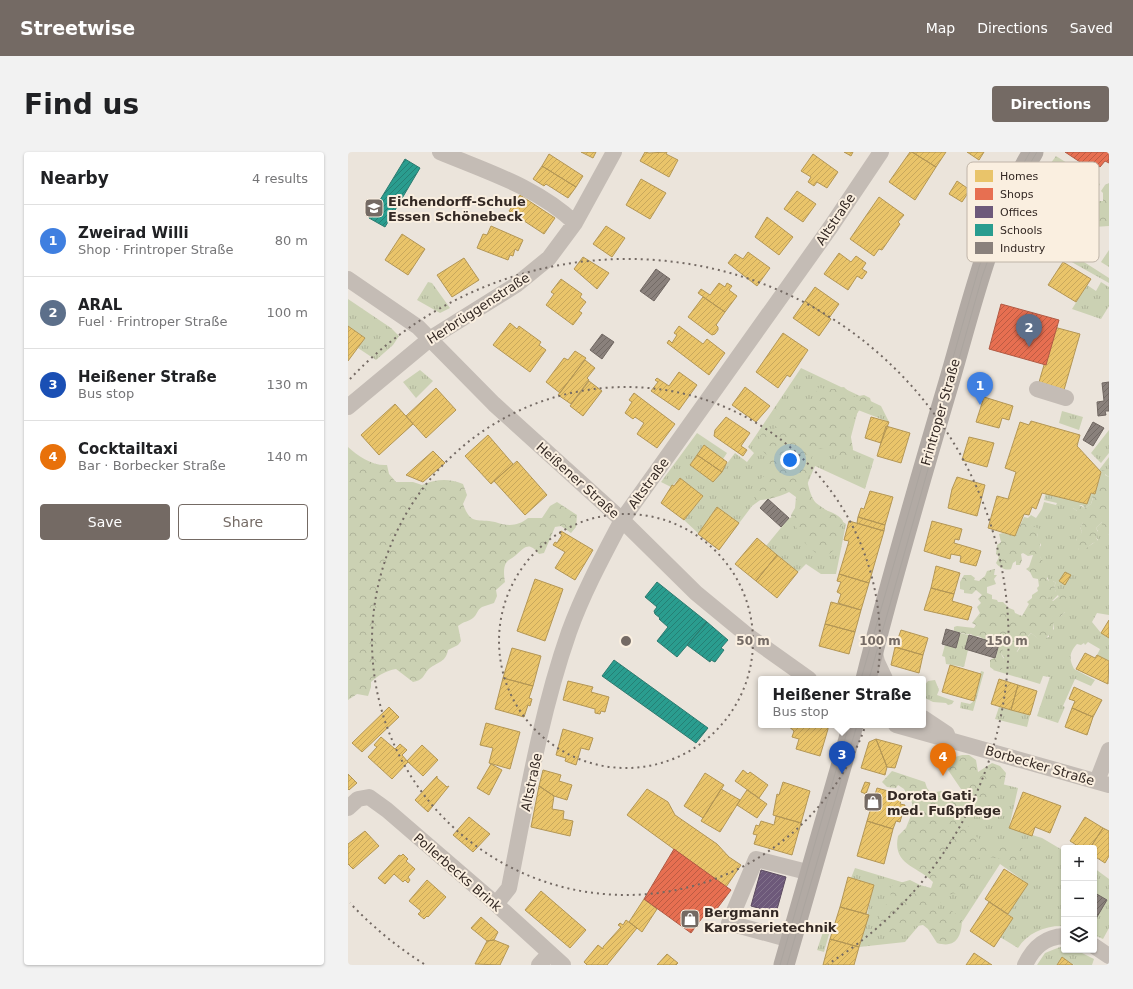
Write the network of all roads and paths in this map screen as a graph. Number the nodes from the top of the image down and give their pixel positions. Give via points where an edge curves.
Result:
1 (440, 152) edge
2 (614, 152) edge
3 (880, 152) edge
4 (1033, 152) edge
5 (1027, 162) edge
6 (575, 223) junction
7 (985, 262) edge
8 (348, 279) edge
9 (431, 338) junction
10 (1037, 389) dead end
11 (1066, 398) dead end
12 (348, 407) edge
13 (622, 520) junction
14 (874, 646) junction
15 (805, 676) edge
16 (867, 676) edge
17 (884, 676) edge
18 (926, 720) edge
19 (852, 728) edge
20 (907, 728) edge
21 (970, 746) junction
22 (1109, 750) edge
23 (1103, 783) edge
24 (348, 808) edge
25 (810, 873) junction
26 (496, 904) junction
27 (1061, 936) edge
28 (791, 940) junction
29 (1097, 948) edge
30 (550, 953) junction
31 (1109, 956) edge
32 (539, 965) edge
33 (563, 965) edge
34 (784, 965) edge
35 (1025, 965) edge

1 - 6 street via 532,190
2 - 6 street, Herbrüggenstraße
3 - 13 street, Altstraße via 825,235
4 - 5 main road, Frintroper Straße
6 - 9 street, Herbrüggenstraße via 549,258 534,272
7 - 14 main road, Frintroper Straße
8 - 9 street, Heißener Straße
9 - 12 street, Herbrüggenstraße
9 - 13 street, Heißener Straße via 494,404
10 - 11 street
13 - 15 street, Heißener Straße via 696,594
13 - 26 street, Altstraße via 593,576 570,631 545,715 509,888
14 - 16 main road, Frintroper Straße
14 - 17 street via 877,662
18 - 21 street, Borbecker Straße
19 - 25 main road
20 - 21 street, Borbecker Straße
21 - 23 street, Borbecker Straße
22 - 23 street
24 - 26 street, Pollerbecks Brink via 362,798 369,797
25 - 28 main road
25 - 28 street via 756,859 729,923
26 - 30 street, Pollerbecks Brink
27 - 35 street via 1040,943
28 - 34 main road
29 - 31 street
30 - 32 street
30 - 33 street, Pollerbecks Brink

